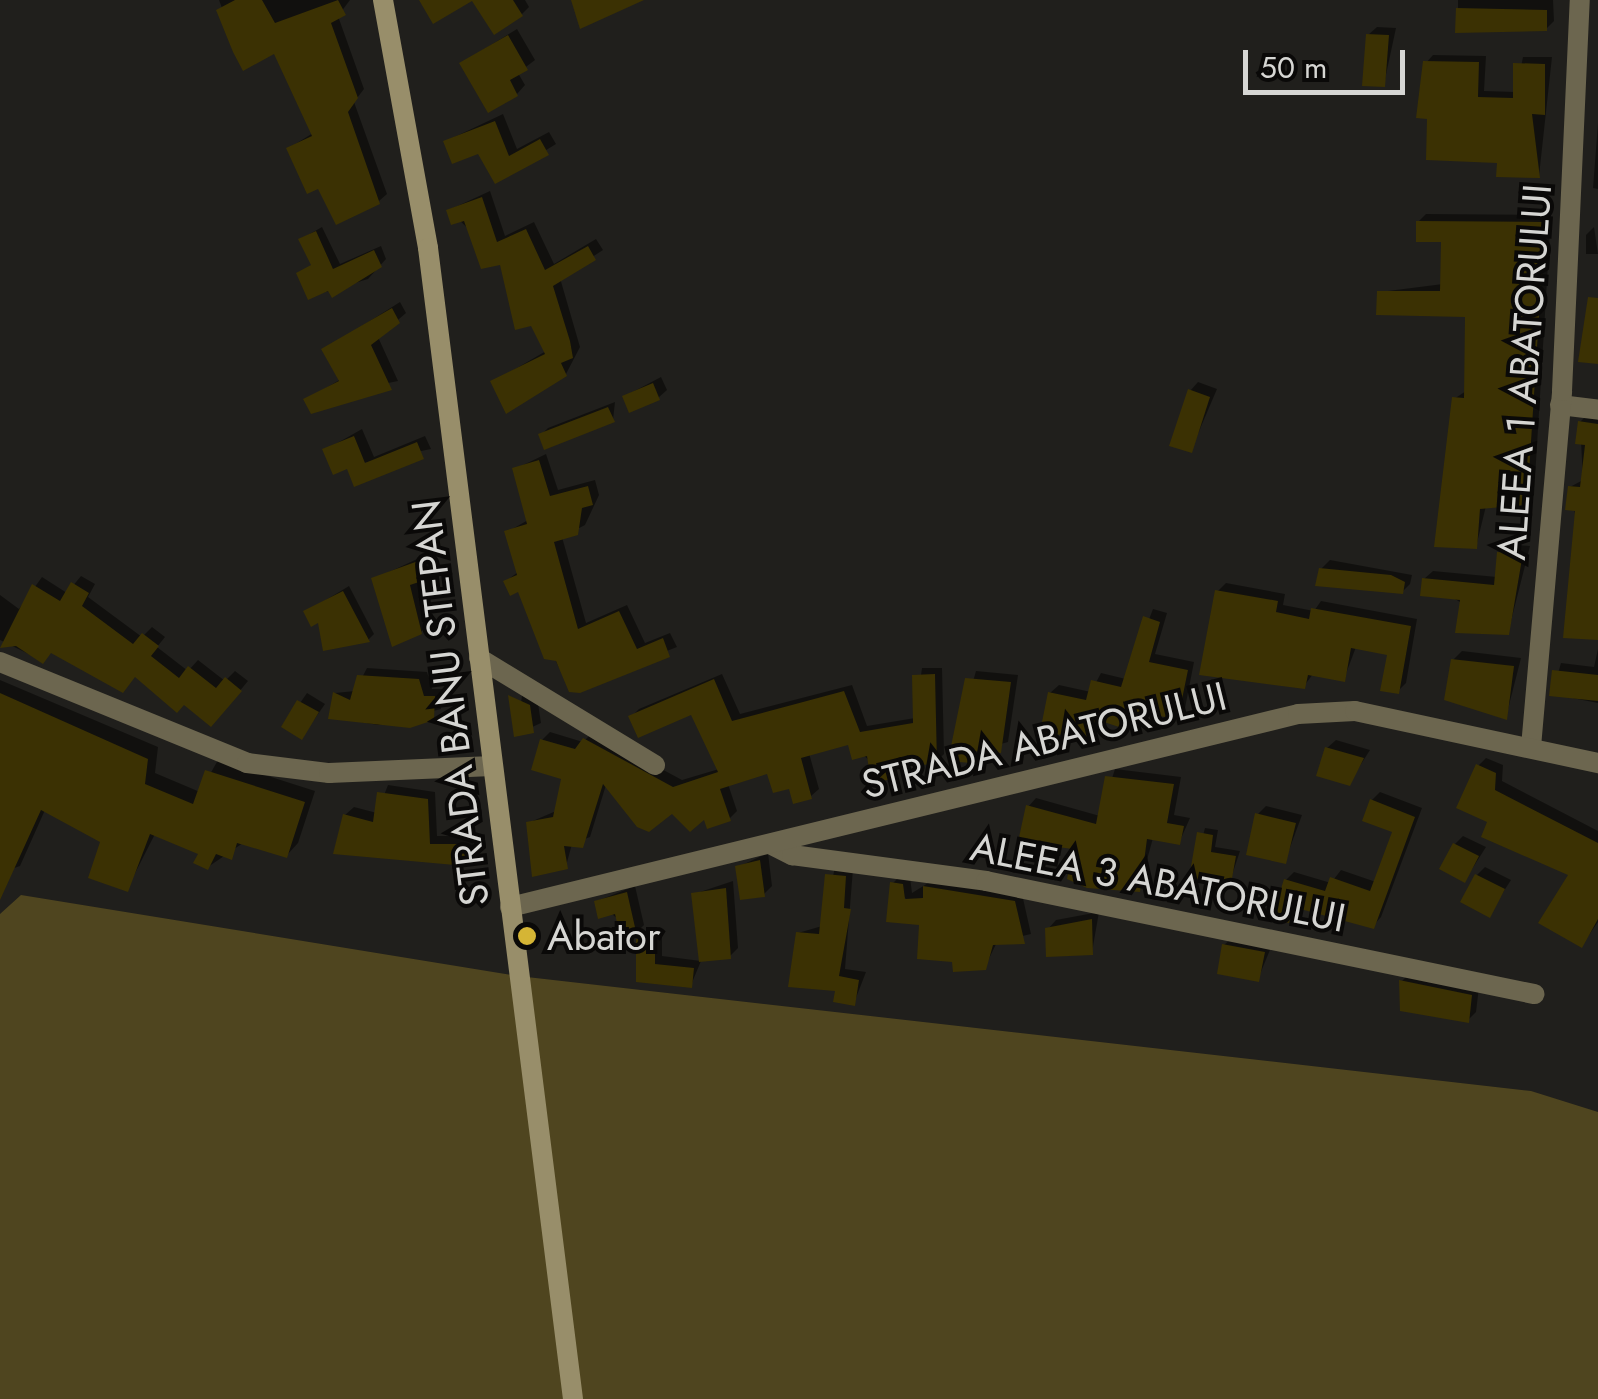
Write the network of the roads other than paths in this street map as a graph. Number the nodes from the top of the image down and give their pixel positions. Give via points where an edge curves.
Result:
1 (383, 0) edge
2 (1580, 0) edge
3 (1560, 404) junction
4 (1598, 410) edge
5 (479, 658) junction
6 (0, 662) edge
7 (1531, 747) junction
8 (655, 764) dead end
9 (1598, 764) edge
10 (492, 766) junction
11 (770, 844) junction
12 (510, 908) junction
13 (1534, 994) dead end
14 (572, 1399) edge

1 - 5 main road, STRADA BANU STEPAN via 428,248
2 - 3 street, ALEEA 1 ABATORULUI
3 - 4 street
3 - 7 street, ALEEA 1 ABATORULUI
5 - 8 street
5 - 10 main road, STRADA BANU STEPAN
6 - 10 street via 247,763 329,772
7 - 9 street, STRADA ABATORULUI
7 - 11 street, STRADA ABATORULUI via 1355,711 1298,714
10 - 12 main road, STRADA BANU STEPAN
11 - 12 street, STRADA ABATORULUI
11 - 13 street, ALEEA 3 ABATORULUI
12 - 14 main road, STRADA BANU STEPAN

